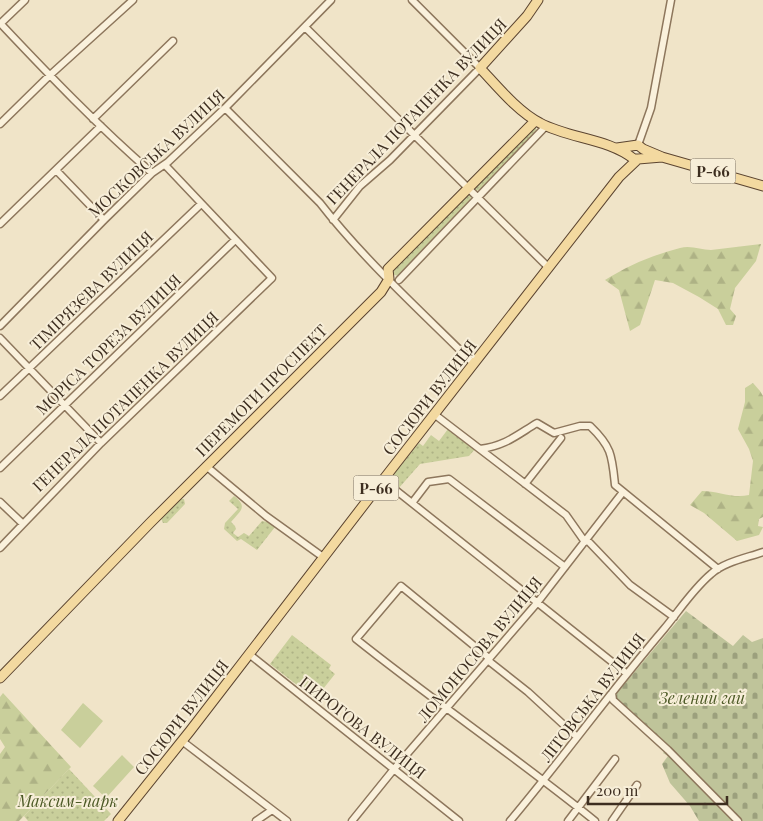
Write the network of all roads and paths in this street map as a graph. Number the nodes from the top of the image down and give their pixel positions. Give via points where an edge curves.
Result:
1 (25, 0) edge
2 (132, 0) edge
3 (331, 0) edge
4 (412, 0) edge
5 (538, 0) edge
6 (671, 0) edge
7 (0, 23) edge
8 (305, 27) junction
9 (173, 41) dead end
10 (480, 68) junction
11 (49, 76) junction
12 (225, 108) junction
13 (93, 119) junction
14 (535, 121) junction
15 (0, 124) edge
16 (101, 126) junction
17 (546, 126) junction
18 (413, 136) junction
19 (637, 152) junction
20 (165, 165) junction
21 (56, 170) junction
22 (152, 173) junction
23 (763, 186) edge
24 (468, 188) junction
25 (477, 197) junction
26 (201, 204) junction
27 (104, 220) junction
28 (333, 220) junction
29 (0, 224) edge
30 (235, 240) junction
31 (549, 268) junction
32 (389, 279) junction
33 (399, 280) junction
34 (400, 291) junction
35 (0, 326) edge
36 (0, 338) edge
37 (474, 364) junction
38 (29, 368) junction
39 (0, 396) edge
40 (64, 405) junction
41 (434, 414) junction
42 (562, 438) dead end
43 (101, 443) junction
44 (480, 449) junction
45 (206, 466) junction
46 (0, 468) edge
47 (383, 480) junction
48 (525, 484) junction
49 (623, 492) junction
50 (0, 502) edge
51 (412, 503) junction
52 (22, 523) junction
53 (586, 541) junction
54 (0, 548) edge
55 (763, 552) edge
56 (323, 557) junction
57 (565, 567) junction
58 (718, 569) junction
59 (538, 603) junction
60 (674, 617) junction
61 (249, 654) junction
62 (489, 658) junction
63 (626, 673) junction
64 (0, 678) edge
65 (612, 693) junction
66 (446, 709) junction
67 (577, 737) junction
68 (182, 742) junction
69 (615, 759) dead end
70 (394, 769) junction
71 (544, 780) junction
72 (637, 785) dead end
73 (579, 808) junction
74 (272, 810) junction
75 (118, 821) edge
76 (256, 821) edge
77 (287, 821) edge
78 (352, 821) edge
79 (459, 821) edge
80 (510, 821) edge
81 (568, 821) edge
82 (595, 821) edge
83 (612, 821) edge
84 (738, 821) edge

1 - 7 street
2 - 11 street
3 - 8 street, МОСКОВСЬКА ВУЛИЦЯ
4 - 10 street
5 - 10 main road, ГЕНЕРАЛА ПОТАПЕНКА ВУЛИЦЯ
6 - 19 street, СОСЮРИ ВУЛИЦЯ via 651,108
7 - 11 street
8 - 12 street, МОСКОВСЬКА ВУЛИЦЯ
8 - 18 street
9 - 13 street
10 - 14 main road
10 - 18 street, ГЕНЕРАЛА ПОТАПЕНКА ВУЛИЦЯ
11 - 13 street
11 - 15 street
12 - 20 street, МОСКОВСЬКА ВУЛИЦЯ
12 - 28 street
13 - 16 street
14 - 17 main road
14 - 24 main road, ПЕРЕМОГИ ПРОСПЕКТ
16 - 21 street
16 - 22 street
17 - 19 main road
17 - 25 street
18 - 24 street
18 - 28 street, ГЕНЕРАЛА ПОТАПЕНКА ВУЛИЦЯ via 360,186
19 - 23 main road, Р-66
19 - 31 main road, СОСЮРИ ВУЛИЦЯ / Р-66
20 - 22 street, МОСКОВСЬКА ВУЛИЦЯ
20 - 26 street
21 - 27 street
21 - 29 street
22 - 27 street, МОСКОВСЬКА ВУЛИЦЯ
24 - 25 street
24 - 32 main road, ПЕРЕМОГИ ПРОСПЕКТ via 388,269
25 - 31 street
25 - 33 street
26 - 30 street
26 - 38 street, ТІМІРЯЗЄВА ВУЛИЦЯ
27 - 35 street, МОСКОВСЬКА ВУЛИЦЯ
28 - 32 street
30 - 40 street, МОРІСА ТОРЕЗА ВУЛИЦЯ
30 - 43 street, ГЕНЕРАЛА ПОТАПЕНКА ВУЛИЦЯ via 272,278
31 - 37 main road, СОСЮРИ ВУЛИЦЯ / Р-66
32 - 33 street
32 - 34 street
32 - 45 main road, ПЕРЕМОГИ ПРОСПЕКТ via 381,292
33 - 34 street
34 - 37 street
36 - 38 street
37 - 41 main road, СОСЮРИ ВУЛИЦЯ / Р-66
38 - 39 street, ТІМІРЯЗЄВА ВУЛИЦЯ
38 - 40 street
40 - 43 street
40 - 46 street, МОРІСА ТОРЕЗА ВУЛИЦЯ
41 - 44 street
41 - 47 main road, СОСЮРИ ВУЛИЦЯ / Р-66
42 - 48 street
43 - 52 street, ГЕНЕРАЛА ПОТАПЕНКА ВУЛИЦЯ
44 - 48 street
44 - 49 street via 508,442 538,423 554,433 590,426 600,435 612,456 615,484
45 - 56 street via 266,516
45 - 64 main road, ПЕРЕМОГИ ПРОСПЕКТ
47 - 51 street
47 - 56 main road, СОСЮРИ ВУЛИЦЯ / Р-66
48 - 53 street via 566,514
49 - 53 street, ЛОМОНОСОВА ВУЛИЦЯ
49 - 58 street
50 - 52 street
51 - 57 street via 428,482 448,479
51 - 59 street
52 - 54 street, ГЕНЕРАЛА ПОТАПЕНКА ВУЛИЦЯ
53 - 57 street, ЛОМОНОСОВА ВУЛИЦЯ
53 - 60 street via 630,585
55 - 58 street
56 - 61 main road, СОСЮРИ ВУЛИЦЯ / Р-66
57 - 59 street, ЛОМОНОСОВА ВУЛИЦЯ
58 - 60 street, ЛІТОВСЬКА ВУЛИЦЯ via 696,589
59 - 62 street, ЛОМОНОСОВА ВУЛИЦЯ
59 - 63 street
60 - 63 street, ЛІТОВСЬКА ВУЛИЦЯ
61 - 68 main road, СОСЮРИ ВУЛИЦЯ / Р-66
61 - 70 street, ПИРОГОВА ВУЛИЦЯ
62 - 66 street, ЛОМОНОСОВА ВУЛИЦЯ
62 - 66 street via 401,586 356,640
62 - 67 street
63 - 65 street, ЛІТОВСЬКА ВУЛИЦЯ
65 - 67 street, ЛІТОВСЬКА ВУЛИЦЯ
65 - 84 street via 613,700
66 - 70 street, ЛОМОНОСОВА ВУЛИЦЯ
66 - 71 street
67 - 71 street, ЛІТОВСЬКА ВУЛИЦЯ
68 - 74 street
68 - 75 main road, СОСЮРИ ВУЛИЦЯ / Р-66
69 - 73 street
70 - 78 street, ЛОМОНОСОВА ВУЛИЦЯ
70 - 79 street, ПИРОГОВА ВУЛИЦЯ
71 - 73 street
71 - 80 street, ЛІТОВСЬКА ВУЛИЦЯ
72 - 83 street
73 - 81 street
73 - 82 street
74 - 76 street
74 - 77 street

